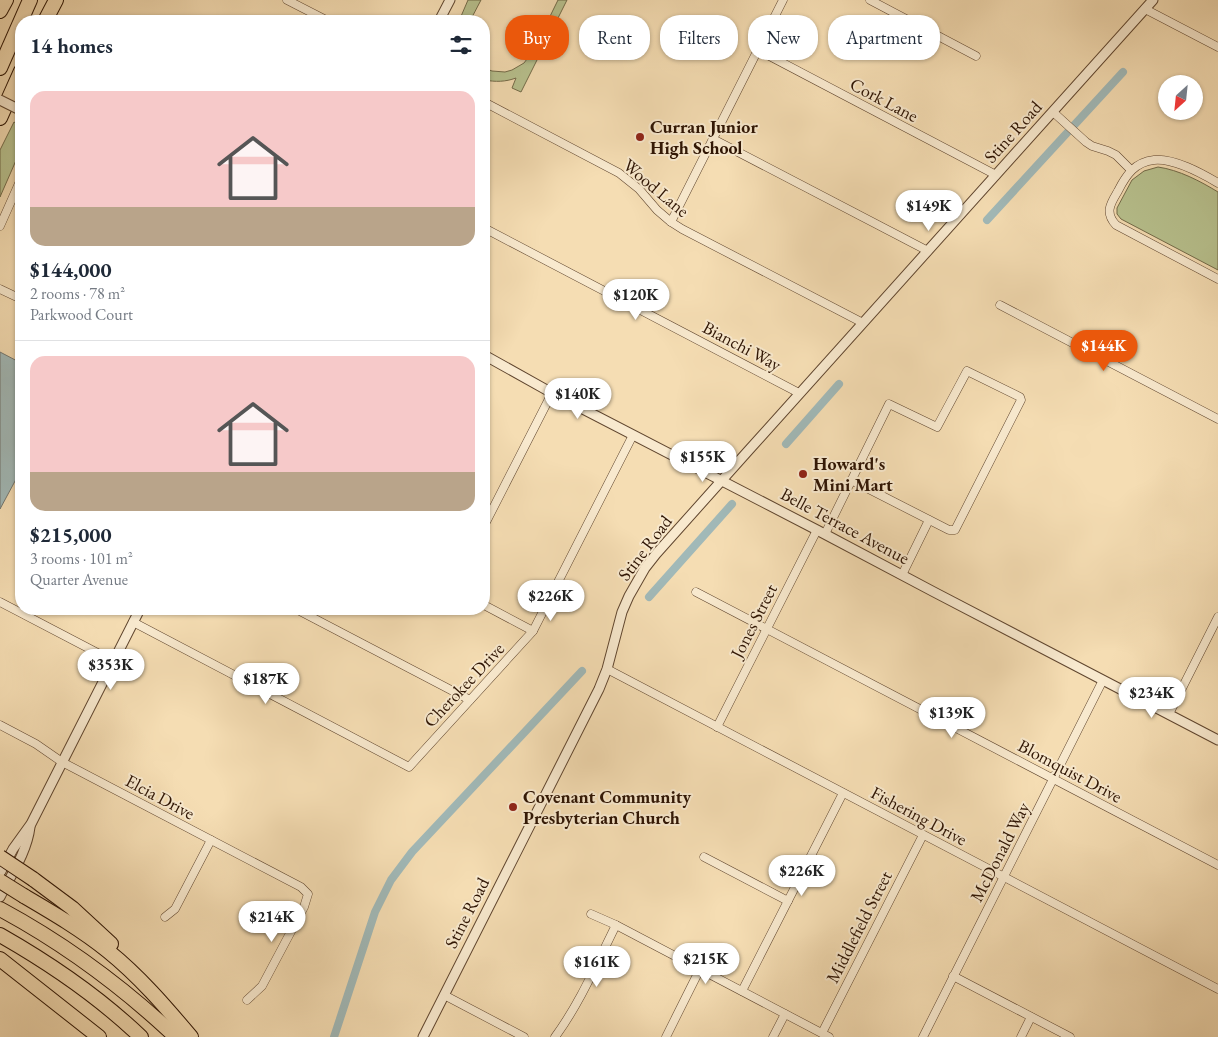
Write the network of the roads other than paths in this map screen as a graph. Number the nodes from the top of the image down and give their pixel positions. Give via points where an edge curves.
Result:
1 (6, 0) edge
2 (25, 0) edge
3 (30, 0) edge
4 (56, 0) edge
5 (287, 0) edge
6 (450, 0) edge
7 (783, 0) edge
8 (870, 0) edge
9 (1153, 0) edge
10 (1145, 9) junction
11 (0, 11) edge
12 (17, 15) edge
13 (23, 15) edge
14 (48, 15) edge
15 (316, 15) edge
16 (442, 15) edge
17 (776, 15) edge
18 (15, 20) edge
19 (15, 34) edge
20 (1218, 47) edge
21 (0, 49) edge
22 (976, 56) dead end
23 (753, 60) edge
24 (777, 60) edge
25 (0, 68) edge
26 (15, 84) edge
27 (0, 100) edge
28 (490, 105) edge
29 (15, 108) edge
30 (1052, 112) junction
31 (0, 118) edge
32 (713, 139) junction
33 (1131, 170) junction
34 (996, 175) junction
35 (1218, 183) edge
36 (15, 193) edge
37 (670, 222) junction
38 (0, 226) edge
39 (490, 231) edge
40 (928, 251) junction
41 (1218, 279) edge
42 (0, 289) edge
43 (15, 296) edge
44 (1000, 305) dead end
45 (862, 323) junction
46 (490, 357) edge
47 (552, 393) junction
48 (799, 393) junction
49 (1218, 420) edge
50 (634, 435) junction
51 (722, 480) junction
52 (851, 480) junction
53 (490, 514) edge
54 (929, 520) junction
55 (821, 532) junction
56 (902, 575) junction
57 (696, 592) dead end
58 (0, 602) edge
59 (490, 608) edge
60 (15, 610) edge
61 (24, 615) edge
62 (137, 615) edge
63 (307, 615) edge
64 (1218, 617) edge
65 (133, 622) junction
66 (767, 629) junction
67 (533, 631) junction
68 (113, 662) junction
69 (607, 669) junction
70 (1102, 680) junction
71 (470, 700) junction
72 (1169, 714) junction
73 (0, 725) edge
74 (717, 727) junction
75 (1218, 740) edge
76 (62, 762) junction
77 (1053, 779) junction
78 (843, 792) junction
79 (30, 824) junction
80 (923, 835) junction
81 (211, 840) junction
82 (0, 857) edge
83 (704, 857) dead end
84 (1218, 865) edge
85 (0, 873) edge
86 (1004, 877) junction
87 (0, 881) edge
88 (0, 897) edge
89 (788, 901) junction
90 (0, 910) edge
91 (591, 914) dead end
92 (165, 917) dead end
93 (616, 925) junction
94 (1, 935) edge
95 (0, 959) edge
96 (700, 970) junction
97 (953, 976) junction
98 (1218, 989) edge
99 (742, 991) junction
100 (444, 995) junction
101 (156, 996) junction
102 (247, 1000) dead end
103 (785, 1014) junction
104 (1031, 1017) junction
105 (826, 1035) edge
106 (99, 1037) edge
107 (141, 1037) edge
108 (176, 1037) edge
109 (191, 1037) edge
110 (423, 1037) edge
111 (524, 1037) edge
112 (555, 1037) edge
113 (666, 1037) edge
114 (773, 1037) edge
115 (922, 1037) edge
116 (1021, 1037) edge
117 (1070, 1037) edge

1 - 11 highway
2 - 12 highway
3 - 13 highway
4 - 14 highway
5 - 15 street
6 - 16 street
7 - 17 street
8 - 22 street
9 - 10 street, Stine Road
10 - 20 street
10 - 30 street, Stine Road
18 - 21 highway
19 - 25 highway
23 - 32 street
24 - 34 street, Cork Lane
26 - 31 highway
27 - 29 street, bridge
28 - 37 street, Wood Lane via 619,173
30 - 33 street via 1092,146 1116,155
30 - 34 street, Stine Road
32 - 37 street
32 - 40 street
33 - 35 street via 1146,162 1162,160
33 - 41 street via 1110,204 1112,221
34 - 40 street, Stine Road
36 - 38 street
37 - 45 street, Wood Lane
39 - 48 street, Bianchi Way
40 - 45 street, Stine Road
42 - 43 street
44 - 49 street
45 - 48 street, Stine Road
46 - 47 street, Belle Terrace Avenue
47 - 50 street, Belle Terrace Avenue
47 - 53 street
48 - 51 street, Stine Road
50 - 51 street, Belle Terrace Avenue
50 - 67 street, Cherokee Drive
51 - 55 street, Belle Terrace Avenue
51 - 69 street, Stine Road via 637,580 622,612
52 - 54 street
52 - 54 street, Jones Street via 890,404 937,428 967,371 1018,396 1021,400 955,530
52 - 55 street, Jones Street
54 - 56 street
55 - 56 street, Belle Terrace Avenue
55 - 66 street, Jones Street
56 - 70 street, Belle Terrace Avenue
57 - 66 street, Blomquist Drive
58 - 60 street
59 - 67 street
61 - 68 street
62 - 65 street
63 - 71 street
64 - 72 street
65 - 68 street
65 - 71 street, Cherokee Drive via 409,767
66 - 74 street, Jones Street
66 - 77 street, Blomquist Drive
67 - 71 street, Cherokee Drive
68 - 76 street
69 - 74 street, Fishering Drive
69 - 100 street, Stine Road
70 - 72 street, Belle Terrace Avenue
70 - 77 street, McDonald Way
72 - 75 street, Belle Terrace Avenue
73 - 76 street, Elcia Drive
74 - 78 street, Fishering Drive
76 - 79 street
76 - 81 street, Elcia Drive
77 - 84 street, Blomquist Drive
77 - 86 street, McDonald Way
78 - 80 street, Fishering Drive
78 - 89 street
79 - 85 street
79 - 88 street via 22,853
80 - 86 street, Fishering Drive
80 - 105 street, Middlefield Street
81 - 92 street via 175,909
81 - 102 street, Elcia Drive via 301,887 308,894 262,986
82 - 101 highway, bridge via 72,908 130,964
83 - 89 street
86 - 97 street, McDonald Way
86 - 98 street, Fishering Drive
87 - 101 highway, bridge via 92,939
89 - 99 street
90 - 108 highway via 92,966
91 - 93 street
93 - 96 street
93 - 112 street via 576,1005
94 - 107 highway via 79,985
95 - 106 highway
96 - 99 street
96 - 113 street
97 - 104 street
97 - 115 street, McDonald Way
99 - 103 street
100 - 110 street, Stine Road
100 - 111 street
101 - 109 highway
103 - 105 street
103 - 114 street
104 - 116 street
104 - 117 street

